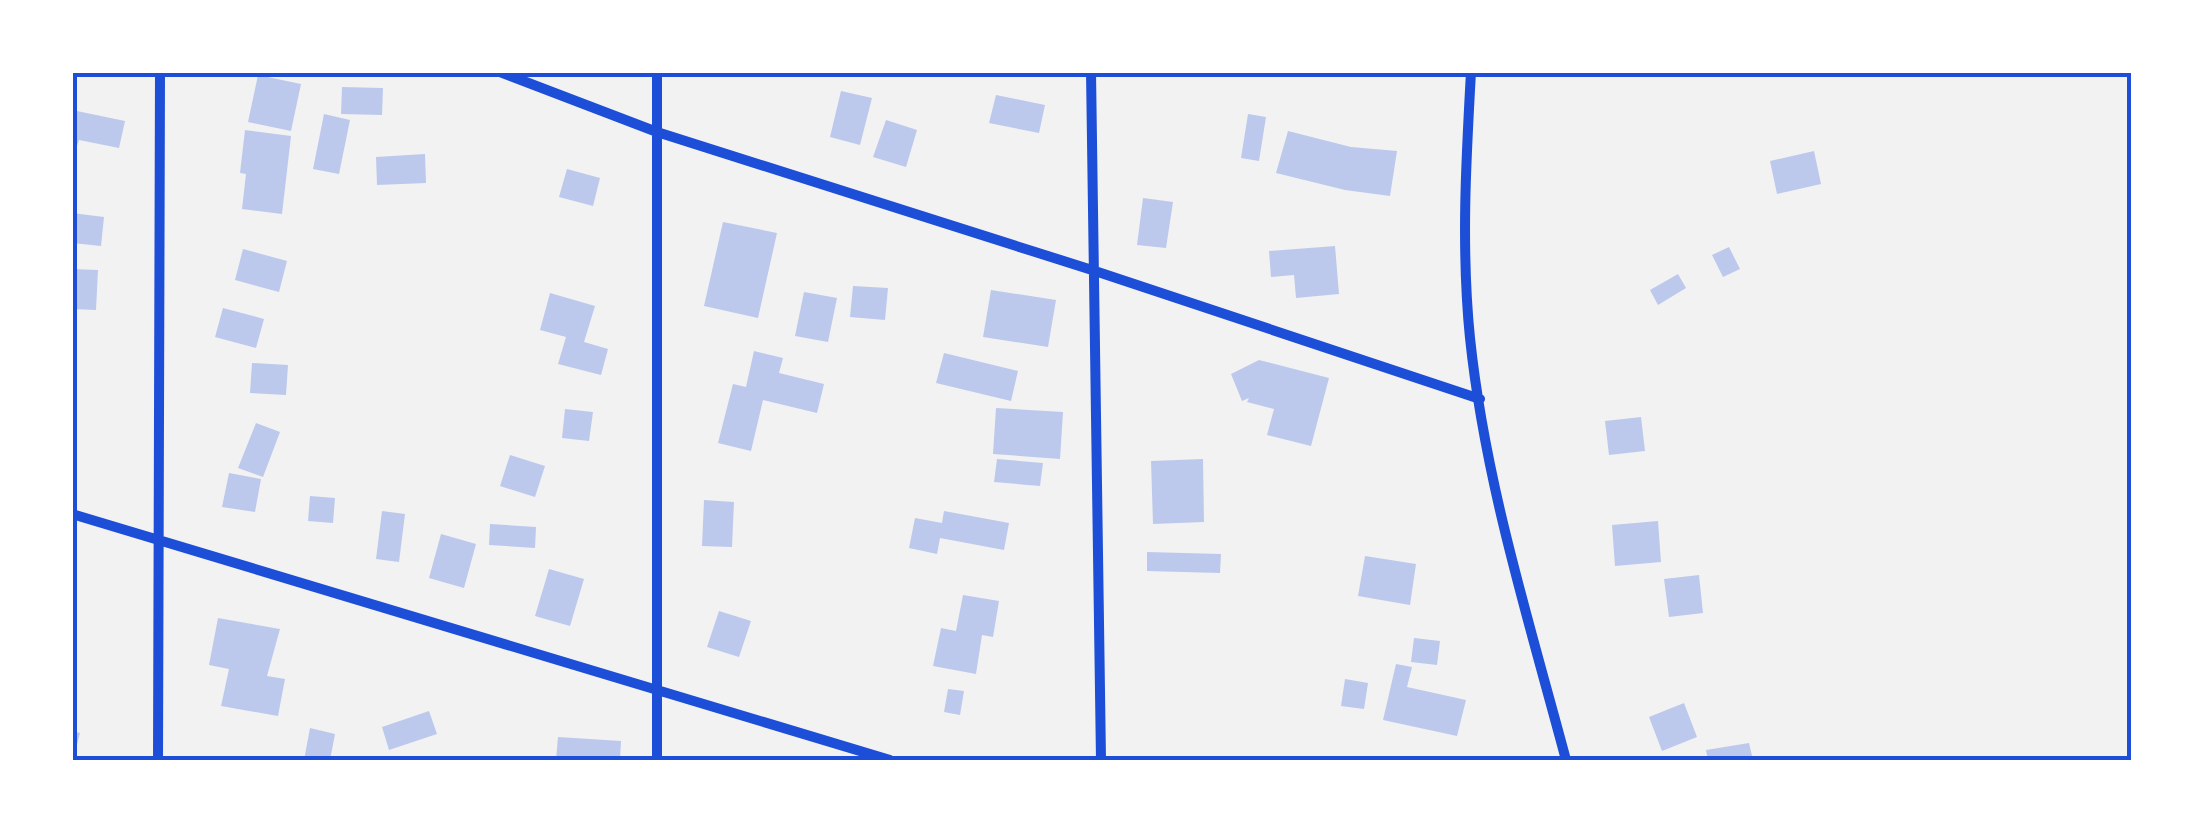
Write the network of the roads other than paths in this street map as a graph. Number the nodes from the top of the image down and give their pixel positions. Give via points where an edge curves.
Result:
1 (160, 72) edge
2 (500, 72) edge
3 (657, 72) edge
4 (1091, 72) edge
5 (1471, 72) edge
6 (657, 132) junction
7 (1092, 270) junction
8 (1480, 400) junction
9 (72, 514) edge
10 (159, 538) junction
11 (658, 691) junction
12 (158, 760) edge
13 (657, 760) edge
14 (890, 760) edge
15 (1101, 760) edge
16 (1566, 760) edge

1 - 10 street
2 - 6 street
3 - 6 street
4 - 7 street
5 - 8 street via 1463,198
6 - 7 street
6 - 11 street
7 - 8 street
7 - 15 street
8 - 16 street via 1496,495
9 - 10 street
10 - 11 street
10 - 12 street
11 - 13 street
11 - 14 street

